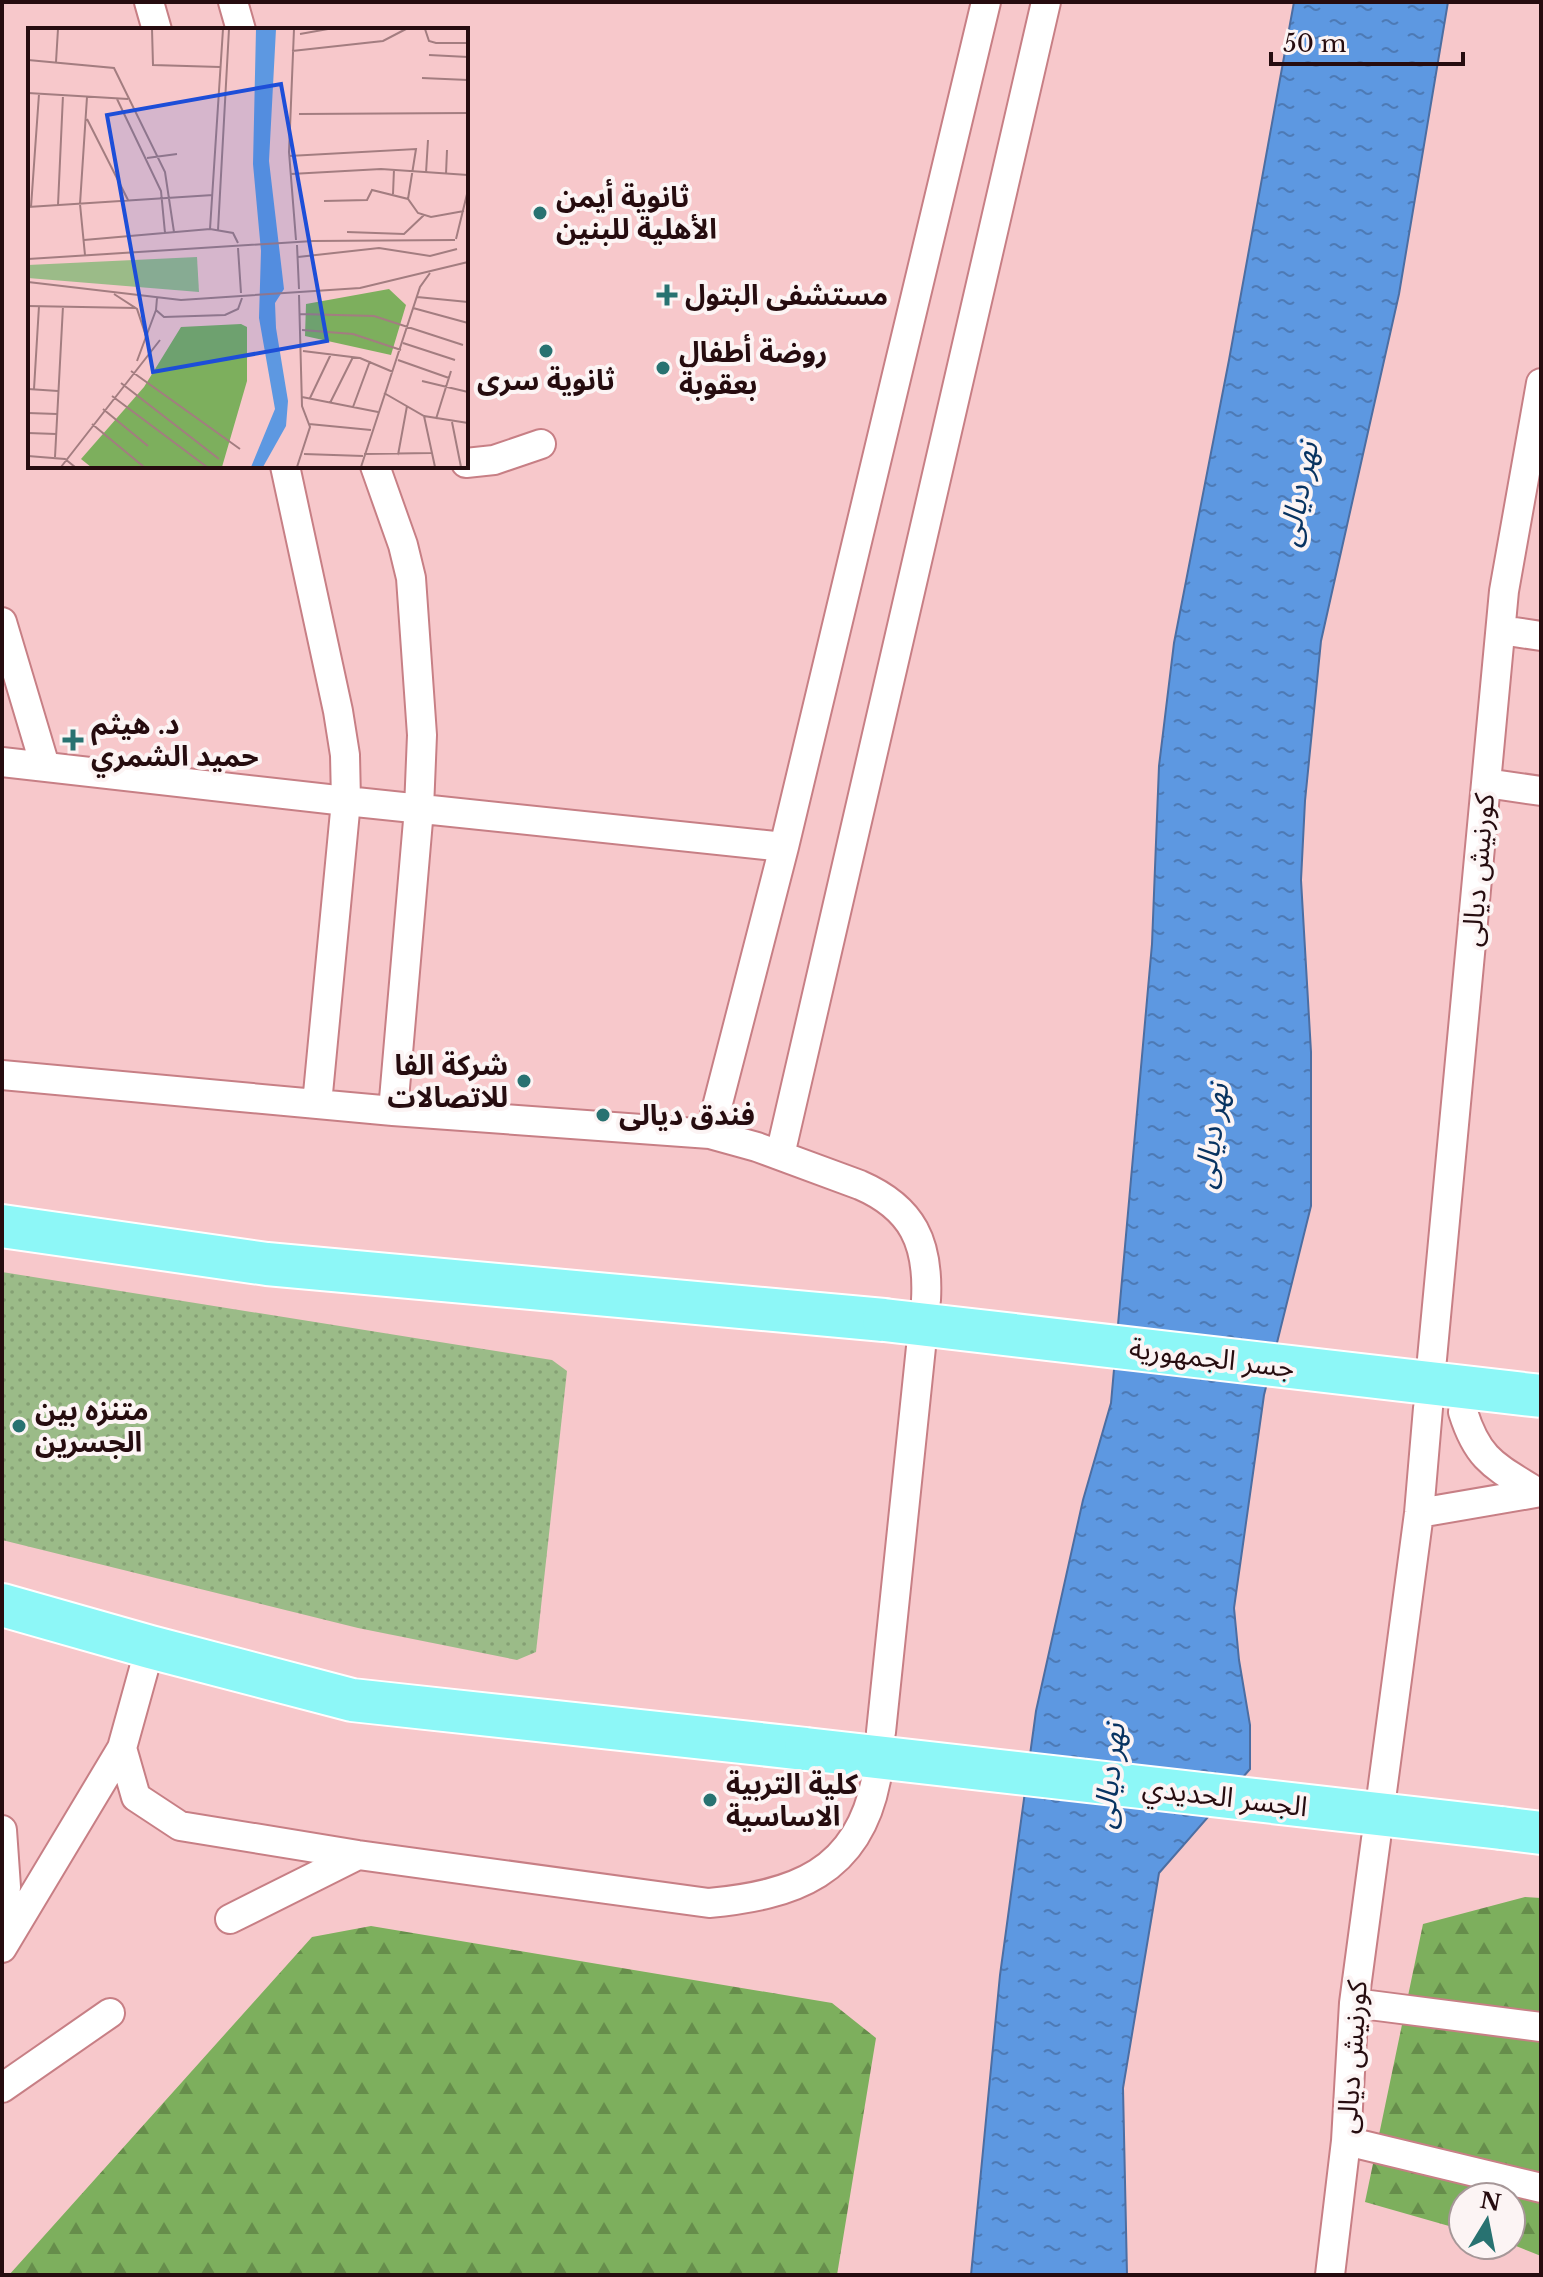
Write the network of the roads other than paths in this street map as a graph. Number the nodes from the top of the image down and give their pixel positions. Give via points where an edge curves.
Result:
1 (149, 2) edge
2 (233, 2) edge
3 (986, 2) edge
4 (1046, 2) edge
5 (156, 28) edge
6 (240, 28) edge
7 (1541, 383) edge
8 (541, 444) dead end
9 (468, 463) edge
10 (285, 468) edge
11 (376, 468) edge
12 (2, 622) edge
13 (1501, 630) junction
14 (1541, 636) edge
15 (2, 762) edge
16 (45, 766) junction
17 (1486, 783) junction
18 (1541, 791) edge
19 (346, 801) junction
20 (419, 809) junction
21 (784, 847) junction
22 (2, 1075) edge
23 (317, 1104) junction
24 (393, 1111) junction
25 (710, 1134) junction
26 (780, 1155) junction
27 (2, 1226) edge
28 (926, 1300) dead end
29 (921, 1347) dead end
30 (1440, 1360) dead end
31 (1541, 1396) edge
32 (1428, 1408) dead end
33 (1463, 1412) dead end
34 (1538, 1492) edge
35 (1419, 1513) junction
36 (2, 1605) edge
37 (150, 1647) junction
38 (881, 1732) dead end
39 (122, 1748) junction
40 (876, 1780) dead end
41 (1382, 1792) dead end
42 (2, 1830) edge
43 (1521, 1831) edge
44 (1376, 1839) dead end
45 (358, 1855) junction
46 (230, 1919) dead end
47 (2, 1926) edge
48 (2, 1948) edge
49 (1354, 2003) junction
50 (110, 2013) dead end
51 (1541, 2027) edge
52 (2, 2088) edge
53 (1346, 2141) junction
54 (1541, 2188) edge
55 (1330, 2275) edge

1 - 5 street
2 - 6 street
3 - 21 street
4 - 26 street
7 - 13 street, كورنيش ديالى
8 - 9 street
10 - 19 street via 340,722
11 - 20 street via 411,578 422,735
12 - 16 street
13 - 14 street
13 - 17 street, كورنيش ديالى
15 - 16 street
16 - 19 street
17 - 18 street
17 - 30 street, كورنيش ديالى via 1435,1323
19 - 20 street
19 - 23 street
20 - 21 street
20 - 24 street
21 - 25 street
22 - 23 street
23 - 24 street
24 - 25 street
25 - 26 street
26 - 28 street via 869,1189 897,1206 921,1241
27 - 31 main road, جسر الجمهورية, bridge via 267,1264 884,1320
29 - 38 street
32 - 35 street
33 - 34 street via 1489,1463
34 - 35 street
35 - 41 street
36 - 37 main road, الجسر الحديدي
37 - 39 street
37 - 43 main road, الجسر الحديدي, bridge via 352,1700
39 - 45 street via 136,1797 180,1826
39 - 48 street
40 - 45 street via 862,1827 849,1847 793,1886 752,1899 709,1903
42 - 47 street
44 - 49 street, كورنيش ديالى
45 - 46 street
49 - 51 street
49 - 53 street, كورنيش ديالى
50 - 52 street
53 - 54 street
53 - 55 street, كورنيش ديالى

